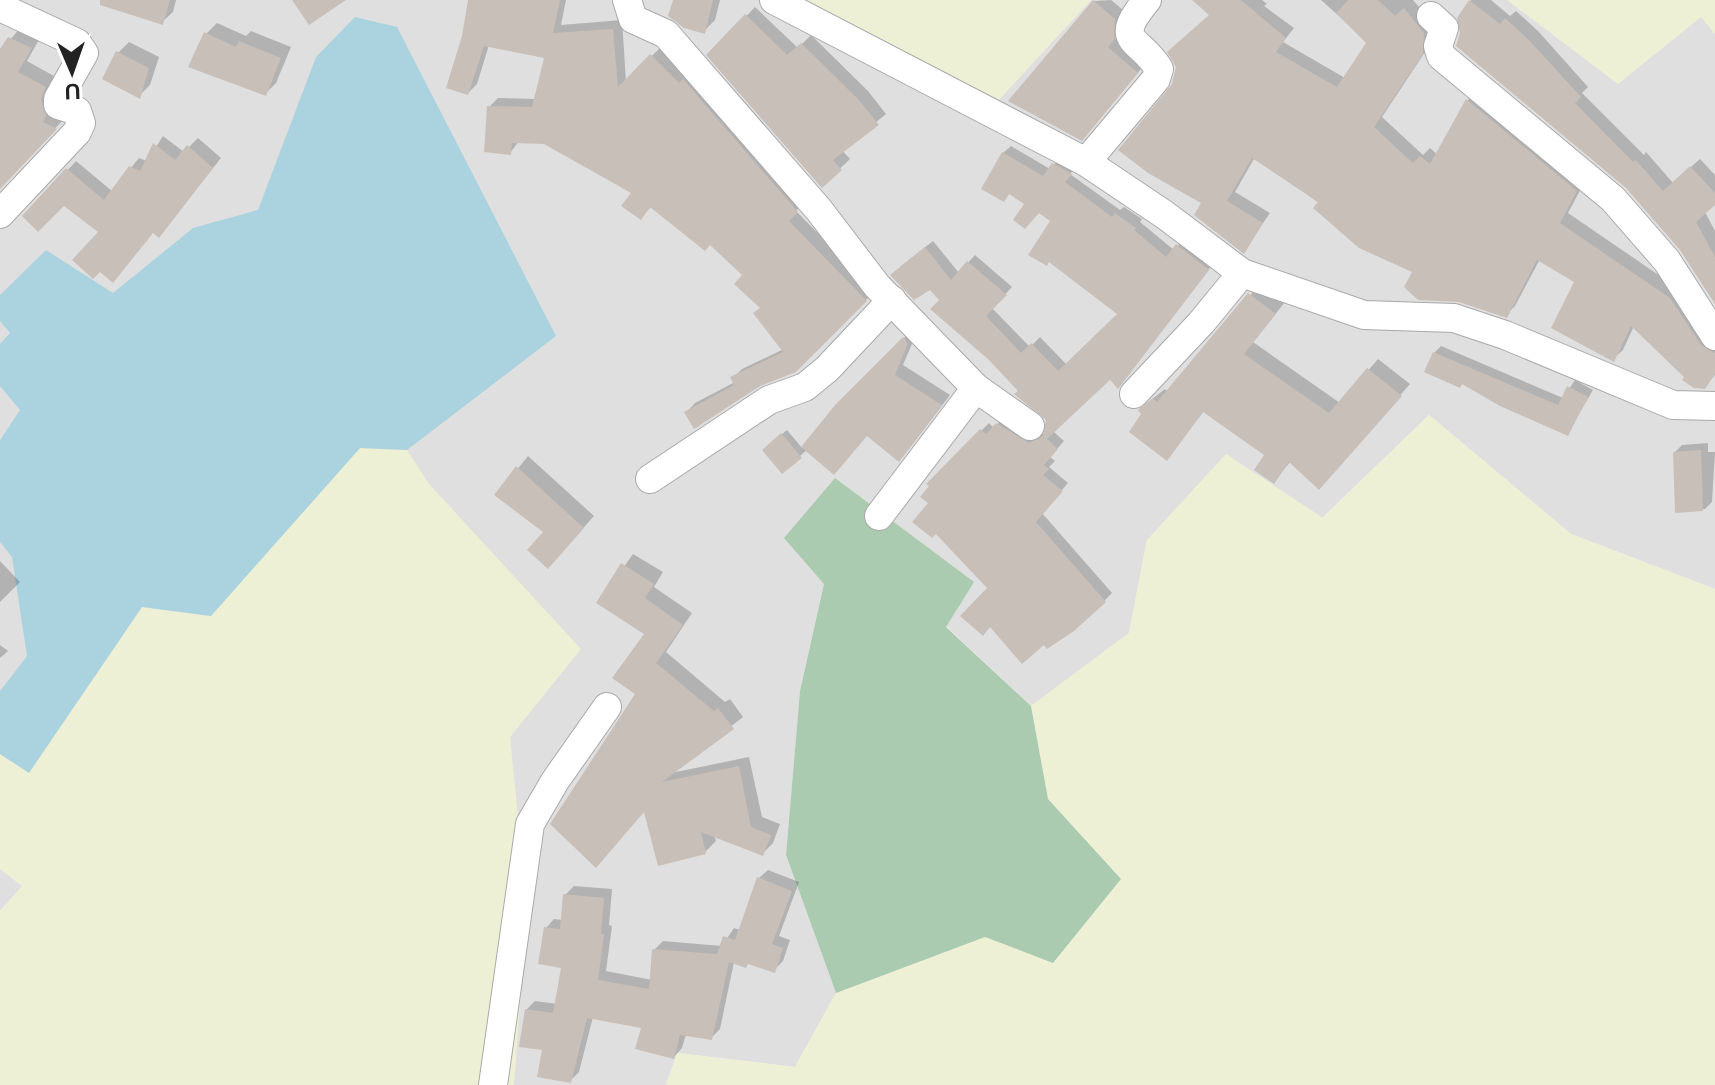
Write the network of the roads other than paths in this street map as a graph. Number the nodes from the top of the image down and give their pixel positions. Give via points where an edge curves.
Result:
1 (627, 0) edge
2 (774, 0) edge
3 (1147, 0) edge
4 (0, 7) edge
5 (1431, 16) dead end
6 (1086, 162) junction
7 (0, 214) edge
8 (1242, 273) junction
9 (892, 300) junction
10 (1715, 336) edge
11 (976, 388) junction
12 (1134, 394) dead end
13 (1715, 406) edge
14 (1030, 426) dead end
15 (650, 479) dead end
16 (879, 516) dead end
17 (607, 707) dead end
18 (493, 1085) edge

1 - 9 street via 633,19 666,34 691,61
2 - 6 street
3 - 6 street via 1128,30 1132,43 1159,69 1156,79
4 - 7 street via 77,43 84,53 58,99 58,105 77,111 77,132
5 - 10 street via 1444,28 1438,46 1441,56 1613,199 1667,261
6 - 8 street
8 - 12 street
8 - 13 street via 1364,315 1454,318 1673,405
9 - 11 street
9 - 15 street via 805,387 769,400
11 - 14 street
11 - 16 street
17 - 18 street via 530,824

